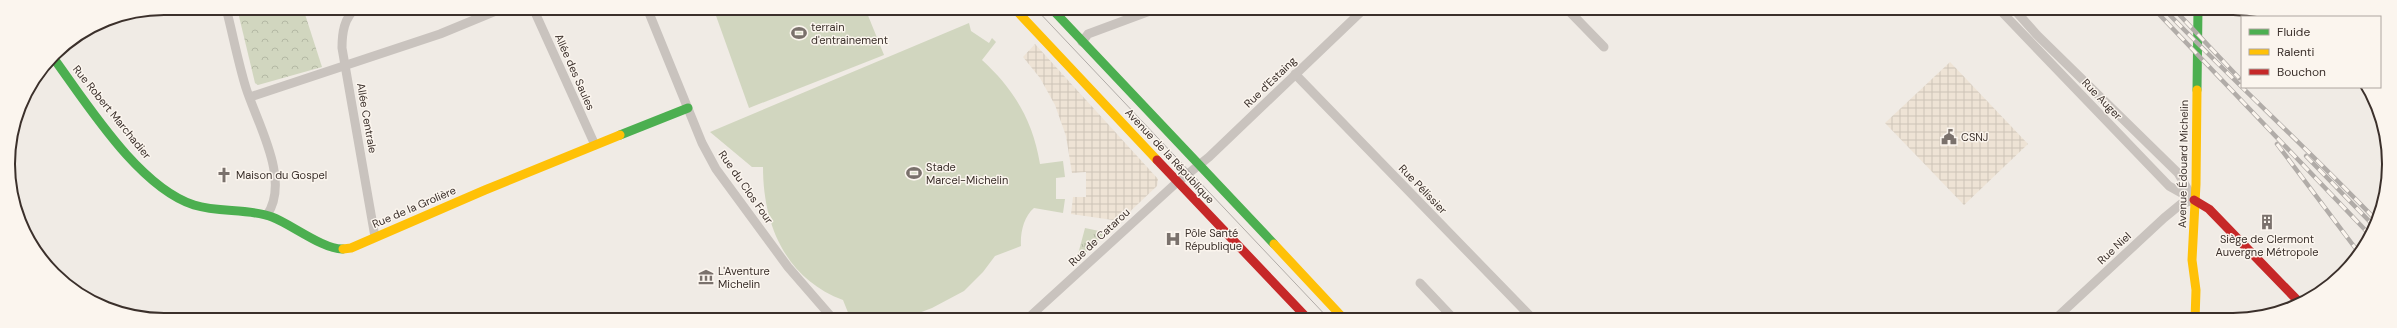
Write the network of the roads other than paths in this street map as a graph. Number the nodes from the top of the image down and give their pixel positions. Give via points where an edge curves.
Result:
1 (228, 15) edge
2 (351, 15) edge
3 (487, 15) edge
4 (536, 15) edge
5 (650, 15) edge
6 (1021, 15) edge
7 (1057, 15) edge
8 (1139, 15) edge
9 (1356, 15) edge
10 (1573, 15) edge
11 (2005, 15) edge
12 (2019, 15) edge
13 (2198, 15) edge
14 (1082, 42) junction
15 (1604, 47) dead end
16 (56, 62) edge
17 (346, 64) junction
18 (1295, 74) junction
19 (250, 97) junction
20 (688, 108) junction
21 (596, 145) junction
22 (1198, 164) junction
23 (1189, 171) joint
24 (1177, 182) junction
25 (2194, 200) junction
26 (267, 215) junction
27 (375, 236) junction
28 (1420, 282) dead end
29 (2288, 289) junction
30 (2301, 297) edge
31 (2297, 299) edge
32 (828, 313) edge
33 (1034, 313) edge
34 (1302, 313) edge
35 (1338, 313) edge
36 (1449, 313) edge
37 (1527, 313) edge
38 (2062, 313) edge
39 (2195, 313) edge

1 - 19 street
2 - 17 street, Allée Centrale via 342,34
3 - 17 street via 440,34
4 - 21 street, Allée des Saules
5 - 20 street, Rue du Clos Four
6 - 24 main road, Avenue de la République
7 - 14 main road, Avenue de la République
8 - 14 street via 1088,34
9 - 18 street, Rue d'Estaing
10 - 15 street
11 - 25 street, Rue Auger via 2169,186
12 - 25 street via 2178,173
13 - 25 main road, Avenue Édouard Michelin
14 - 22 main road, Avenue de la République
16 - 26 main road, Rue Robert Marchadier via 126,152 170,192 188,203
17 - 19 street
17 - 27 street, Allée Centrale
18 - 22 street, Rue d'Estaing via 1209,157
18 - 37 street, Rue Pélissier
19 - 26 street via 268,144 274,181 273,206
20 - 21 main road, Rue de la Grolière
20 - 32 street, Rue du Clos Four via 716,169 788,267
21 - 27 main road, Rue de la Grolière
22 - 23 street, Rue d'Estaing
22 - 35 main road, Avenue de la République
23 - 24 street, Rue de Catarou
24 - 33 street, Rue de Catarou
24 - 34 main road, Avenue de la République
25 - 29 main road via 2209,209
25 - 38 street, Rue Niel via 2181,204 2164,218
25 - 39 main road, Avenue Édouard Michelin via 2192,260 2196,290
26 - 27 main road, Rue de la Grolière via 338,248 351,248
28 - 36 street
29 - 30 street
29 - 31 main road

